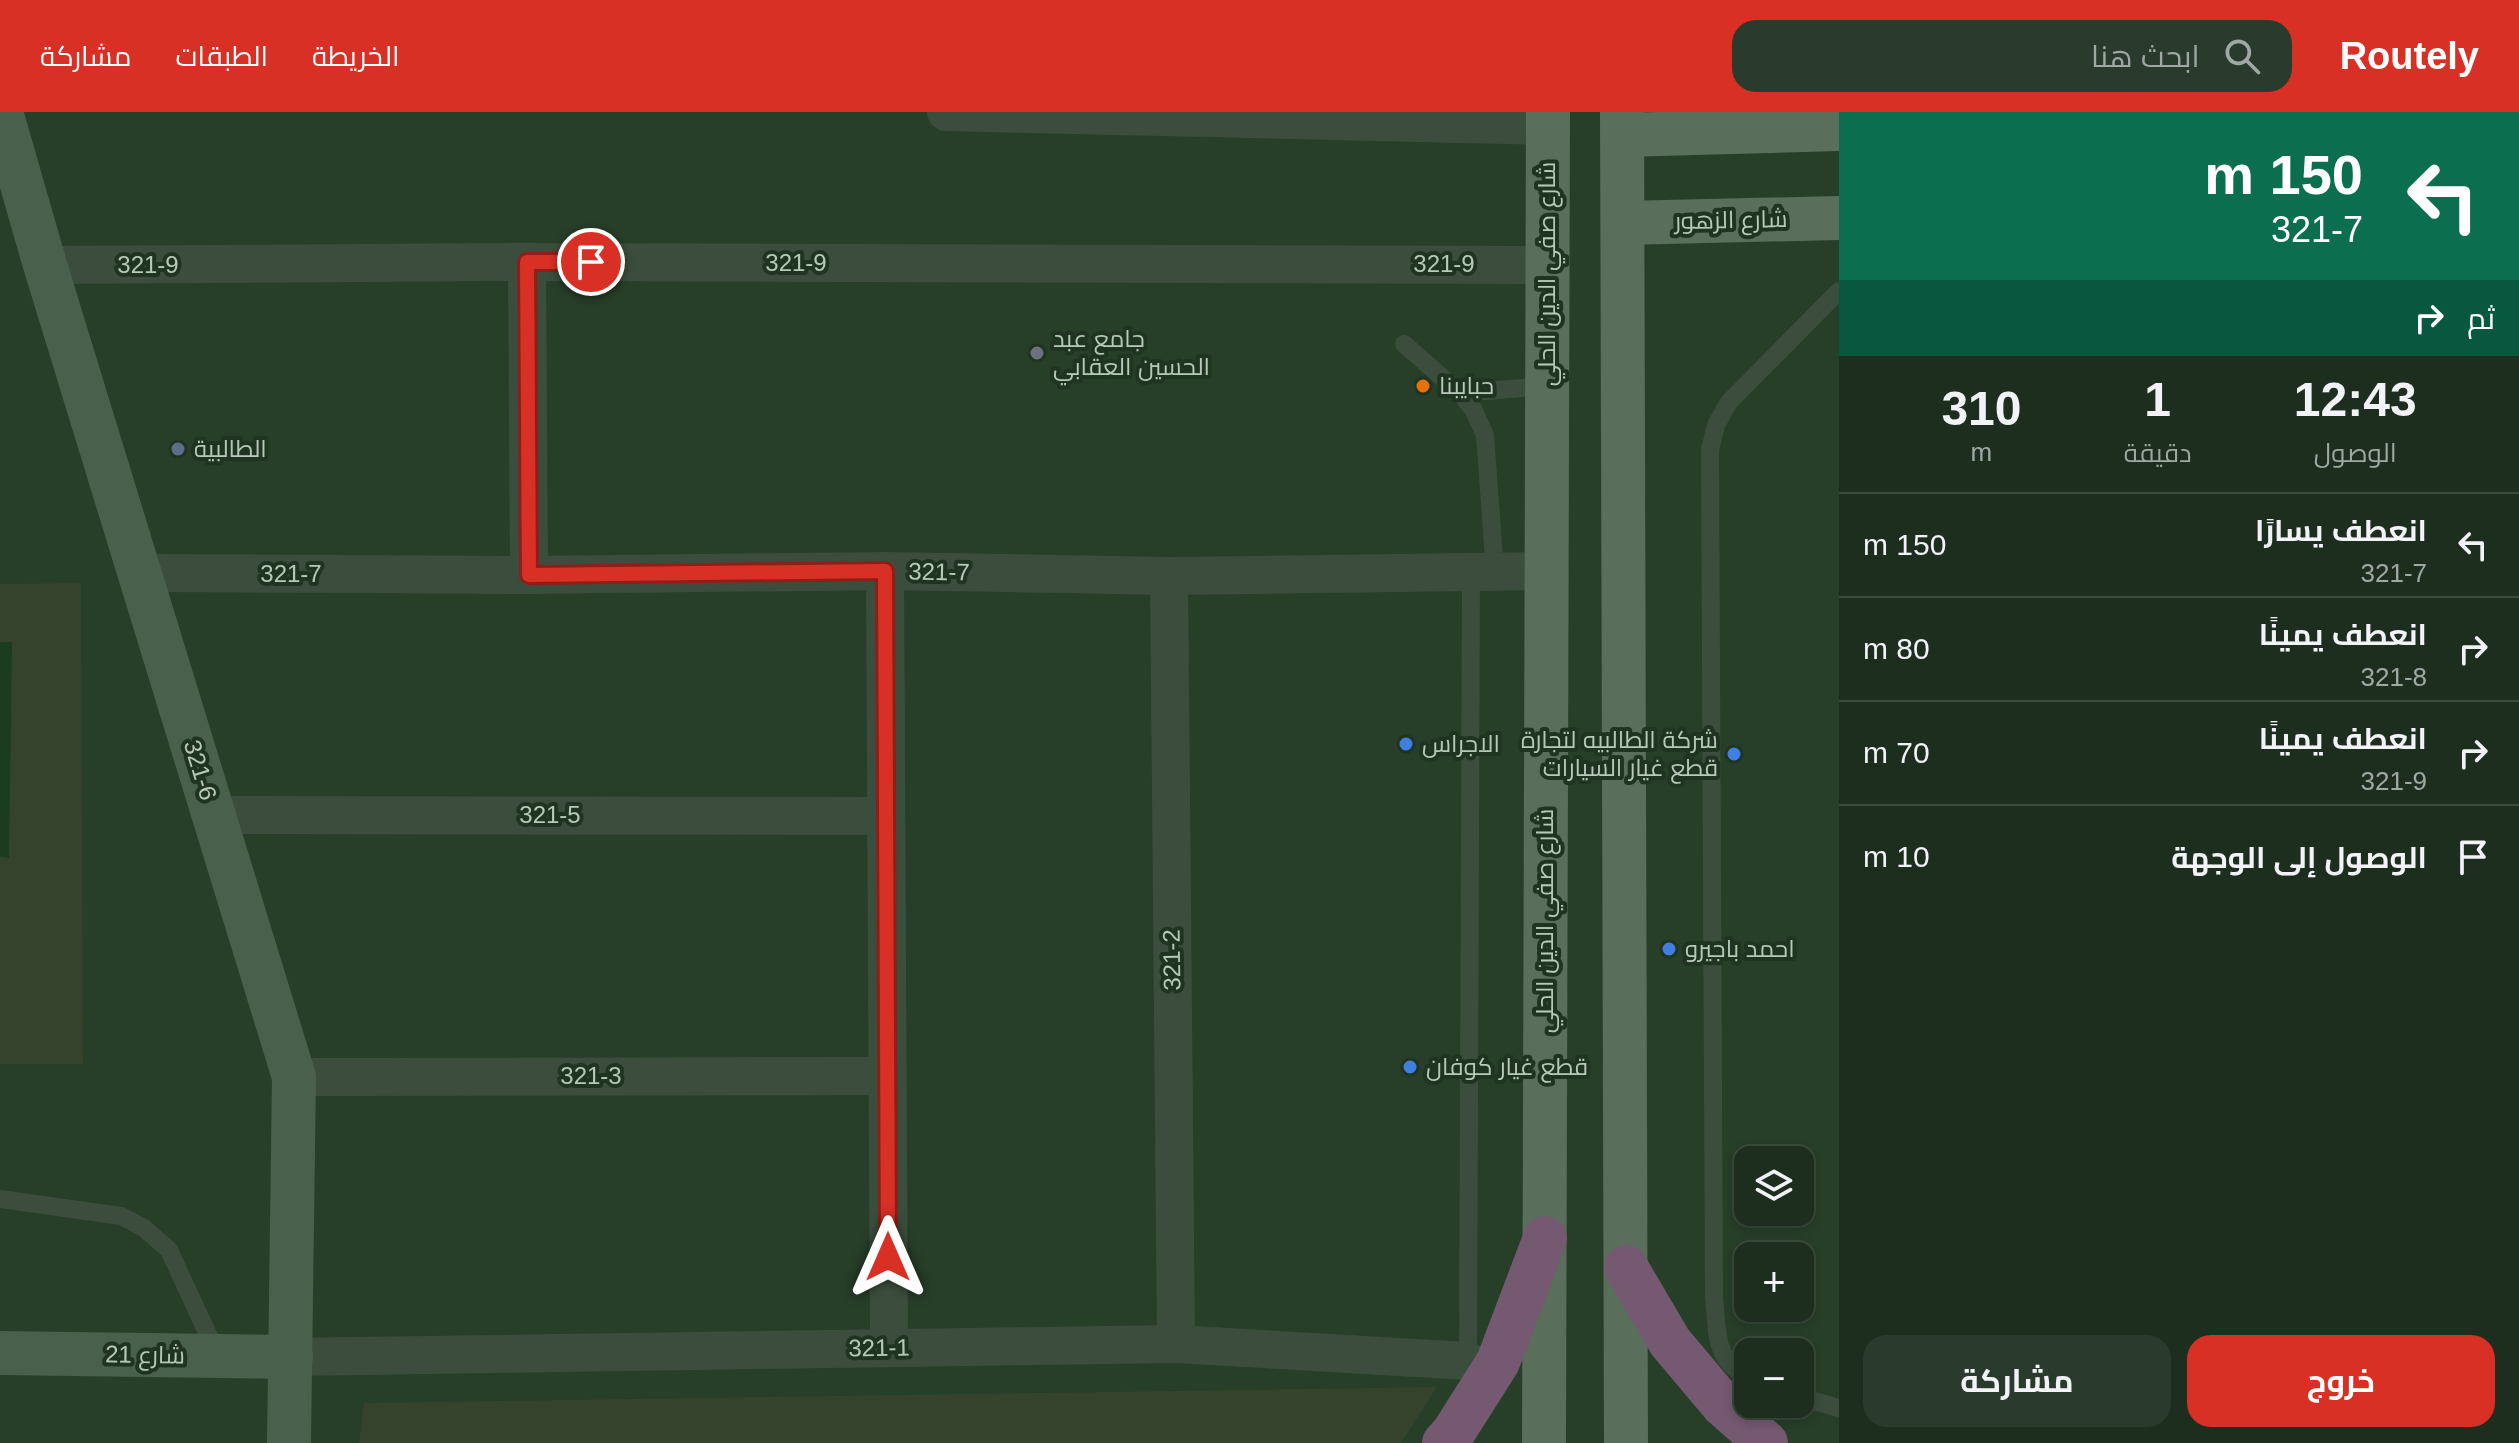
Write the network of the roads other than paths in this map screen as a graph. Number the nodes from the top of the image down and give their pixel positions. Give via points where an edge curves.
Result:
1 (1, 112) edge
2 (946, 112) edge
3 (1436, 118) edge
4 (1548, 119) edge
5 (1622, 124) edge
6 (1839, 129) edge
7 (1839, 218) edge
8 (1623, 223) junction
9 (527, 262) junction
10 (45, 265) junction
11 (1547, 265) junction
12 (1839, 291) edge
13 (1404, 344) dead end
14 (1547, 386) junction
15 (1460, 393) junction
16 (885, 571) junction
17 (1546, 571) junction
18 (1483, 572) junction
19 (140, 573) junction
20 (529, 575) junction
21 (1169, 576) junction
22 (214, 815) junction
23 (886, 816) junction
24 (887, 1076) junction
25 (294, 1077) junction
26 (0, 1199) edge
27 (1545, 1238) junction
28 (1626, 1267) junction
29 (1176, 1344) junction
30 (889, 1348) junction
31 (0, 1353) edge
32 (218, 1356) junction
33 (291, 1357) junction
34 (1468, 1361) joint
35 (1734, 1370) edge
36 (1814, 1401) edge
37 (1839, 1408) edge
38 (289, 1443) edge
39 (1444, 1443) edge
40 (1544, 1443) edge
41 (1626, 1443) edge
42 (1766, 1443) edge

1 - 10 street, 321-6
2 - 3 street
3 - 4 street
4 - 11 main road, شارع صفي الدين الحلي
5 - 6 main road
5 - 8 main road
7 - 8 main road, شارع الزهور
8 - 28 main road
9 - 10 street, 321-9
9 - 11 street, 321-9
9 - 20 street
10 - 19 street, 321-6
11 - 14 main road, شارع صفي الدين الحلي
12 - 35 lane via 1729,402 1710,450 1714,1298 1719,1350
13 - 15 lane
14 - 15 lane
14 - 17 main road, شارع صفي الدين الحلي
15 - 18 lane via 1485,435
16 - 20 street, 321-7
16 - 21 street, 321-7
16 - 23 street
17 - 18 street, 321-7
17 - 27 main road, شارع صفي الدين الحلي
18 - 21 street, 321-7
18 - 34 lane
19 - 20 street, 321-7
19 - 22 street, 321-6
21 - 29 street, 321-2
22 - 23 street, 321-5
22 - 25 street, 321-6
23 - 24 street
24 - 25 street, 321-3
24 - 30 street
25 - 33 street, 321-6
26 - 32 lane via 121,1216 144,1228 169,1250
27 - 39 highway via 1498,1362
27 - 40 main road, شارع صفي الدين الحلي
28 - 41 main road
28 - 42 highway via 1670,1342 1723,1405
29 - 30 street, 321-1
29 - 34 street, 321-1
30 - 33 street, 321-1
31 - 32 street, شارع 21
32 - 33 street, شارع 21
33 - 38 street, 321-6
36 - 37 lane

